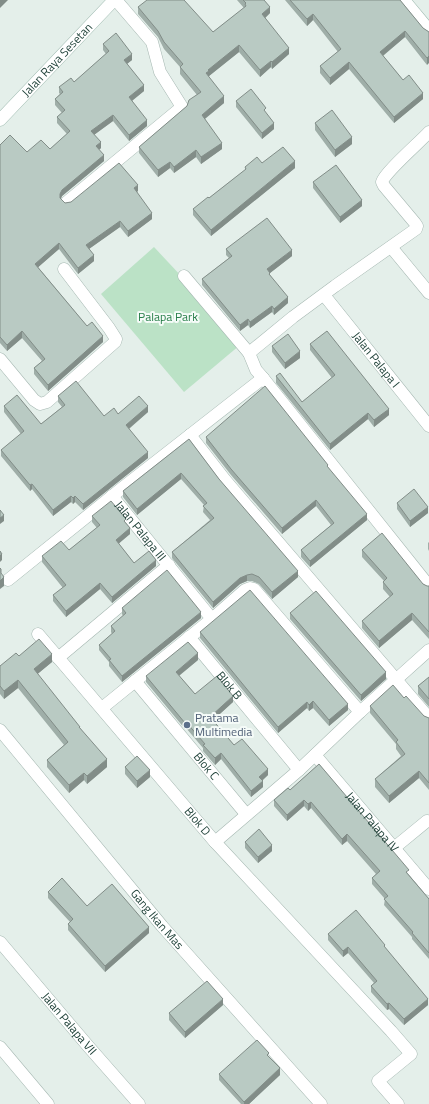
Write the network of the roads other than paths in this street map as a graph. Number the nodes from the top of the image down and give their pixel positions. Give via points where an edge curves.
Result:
1 (115, 0) edge
2 (404, 0) edge
3 (429, 30) edge
4 (0, 120) edge
5 (429, 132) edge
6 (67, 202) edge
7 (391, 247) junction
8 (64, 269) dead end
9 (184, 276) dead end
10 (429, 293) edge
11 (324, 295) junction
12 (249, 354) junction
13 (0, 359) edge
14 (263, 378) junction
15 (429, 426) edge
16 (190, 435) junction
17 (112, 496) junction
18 (169, 565) junction
19 (8, 580) dead end
20 (429, 586) edge
21 (212, 619) junction
22 (38, 634) dead end
23 (190, 637) junction
24 (429, 650) edge
25 (58, 658) junction
26 (396, 679) junction
27 (135, 681) junction
28 (102, 708) junction
29 (360, 712) junction
30 (429, 718) edge
31 (0, 730) edge
32 (315, 755) junction
33 (299, 770) junction
34 (246, 814) junction
35 (427, 821) dead end
36 (215, 842) junction
37 (394, 848) junction
38 (429, 889) edge
39 (0, 942) edge
40 (0, 1047) edge
41 (48, 1104) edge
42 (139, 1104) edge
43 (321, 1104) edge
44 (398, 1104) edge

1 - 4 street, Jalan Raya Sesetan
1 - 6 street via 152,42 160,72 182,107
2 - 3 street
5 - 7 street via 382,182 417,226 414,231
7 - 10 street
7 - 11 street
8 - 13 street via 109,328 116,339 115,342 47,402 40,404
9 - 12 street
11 - 12 street
11 - 15 street, Jalan Palapa I
12 - 14 street via 256,370
14 - 16 street, Jalan Palapa III
14 - 20 street
16 - 17 street, Jalan Palapa III
16 - 26 street via 225,480
17 - 18 street, Jalan Palapa III
17 - 19 street
18 - 21 street, Jalan Palapa III
18 - 25 street
21 - 23 street
21 - 29 street via 245,590 254,589
22 - 25 street, Blok D
23 - 27 street
23 - 33 street, Blok B
24 - 26 street
25 - 28 street, Blok D
26 - 29 street, Blok D
26 - 30 street
27 - 28 street
27 - 34 street, Blok C
28 - 36 street, Blok D
29 - 32 street, Blok D
31 - 43 street, Gang Ikan Mas via 162,926
32 - 33 street, Blok D
32 - 37 street, Jalan Palapa IV
33 - 34 street, Blok D
34 - 36 street, Blok D
35 - 37 street
36 - 44 street via 411,1054 378,1081
37 - 38 street, Jalan Palapa IV
39 - 42 street, Jalan Palapa VII
40 - 41 street

